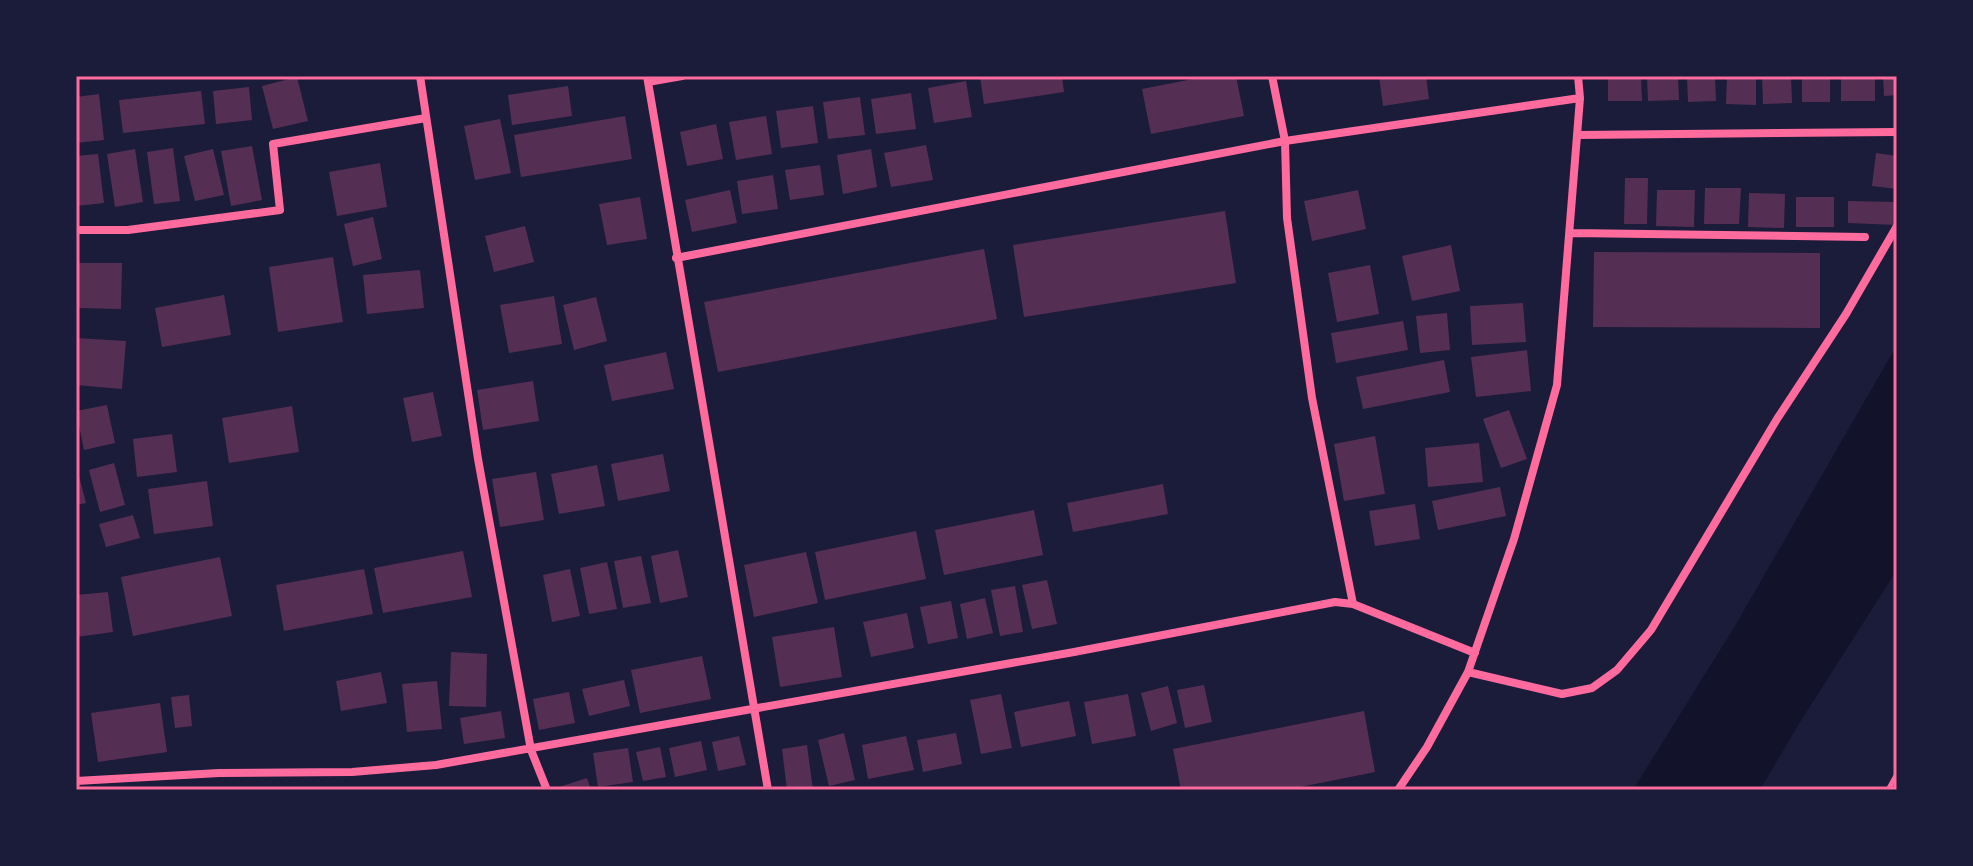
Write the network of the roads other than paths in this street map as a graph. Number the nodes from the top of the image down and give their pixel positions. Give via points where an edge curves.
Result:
1 (420, 76) edge
2 (682, 76) edge
3 (1272, 76) edge
4 (1578, 76) edge
5 (647, 79) edge
6 (1580, 98) junction
7 (426, 118) junction
8 (1896, 132) edge
9 (1577, 135) junction
10 (1285, 141) junction
11 (1897, 226) edge
12 (76, 230) edge
13 (1571, 233) junction
14 (1865, 237) dead end
15 (676, 258) junction
16 (1353, 604) junction
17 (1475, 653) junction
18 (1468, 672) junction
19 (753, 709) junction
20 (531, 750) junction
21 (76, 781) edge
22 (547, 790) edge
23 (768, 790) edge
24 (1398, 790) edge

1 - 7 street
2 - 5 street
3 - 10 street
4 - 6 street
5 - 15 street
6 - 9 street
6 - 10 street
7 - 12 street via 273,144 280,210 128,230
7 - 20 street via 478,459
8 - 9 street
9 - 13 street
10 - 15 street
10 - 16 street via 1287,218 1312,398
11 - 18 street via 1651,630 1617,670 1592,688 1562,694
13 - 14 street
13 - 17 street via 1557,385
15 - 19 street
16 - 17 street
16 - 19 street via 1335,602
17 - 18 street
18 - 24 street
19 - 20 street
19 - 23 street
20 - 21 street via 352,772
20 - 22 street

